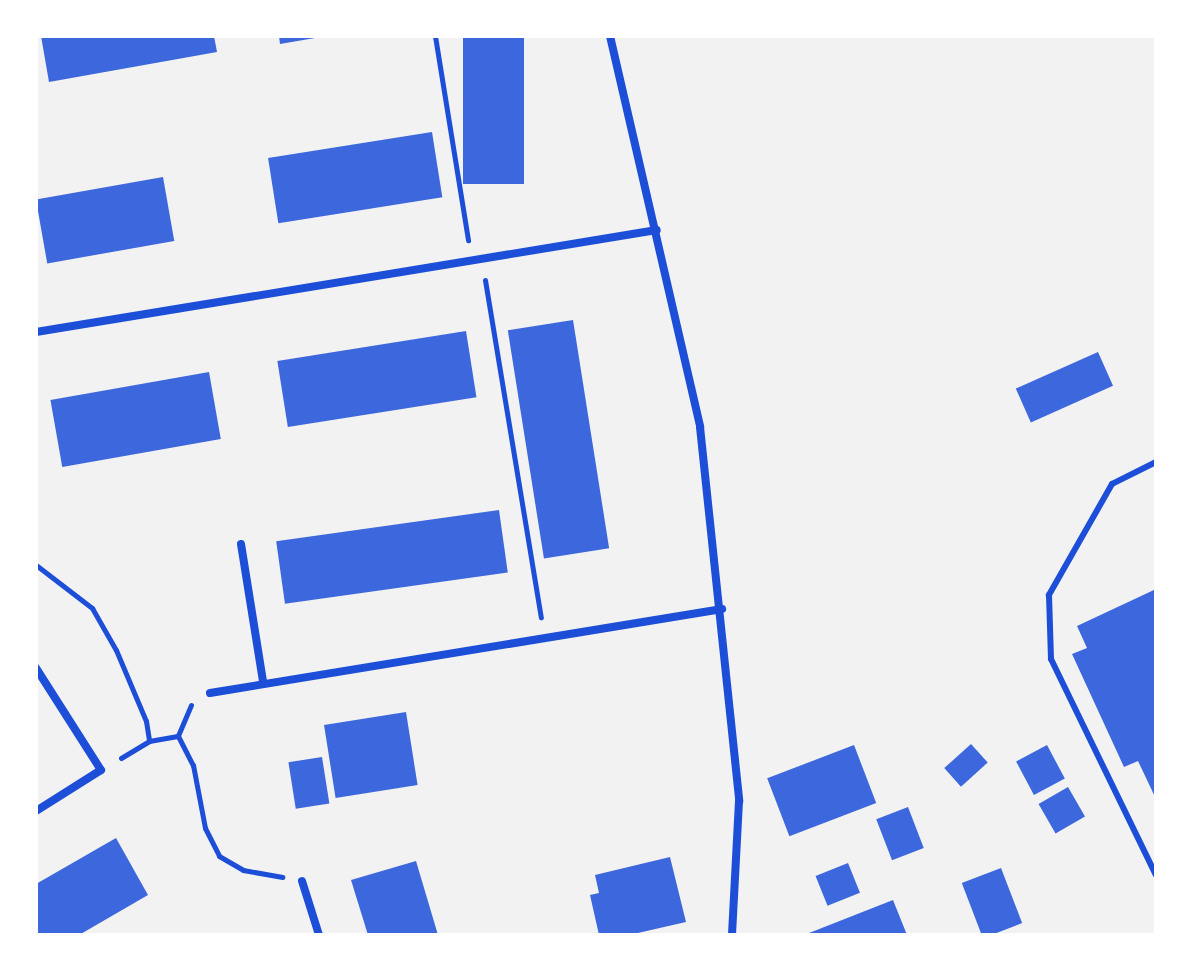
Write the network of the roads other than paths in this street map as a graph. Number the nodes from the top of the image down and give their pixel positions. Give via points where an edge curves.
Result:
1 (610, 36) edge
2 (657, 230) junction
3 (36, 332) edge
4 (1156, 462) edge
5 (241, 544) dead end
6 (722, 609) junction
7 (36, 668) edge
8 (263, 681) junction
9 (210, 693) road end
10 (36, 811) edge
11 (1156, 875) edge
12 (302, 881) road end
13 (319, 935) edge
14 (732, 935) edge

1 - 2 street
2 - 3 street
2 - 6 street via 700,427
4 - 11 lane via 1112,484 1049,595 1051,659
5 - 8 street
6 - 8 street
6 - 14 street via 739,801
7 - 10 street via 101,770
8 - 9 street
12 - 13 street

